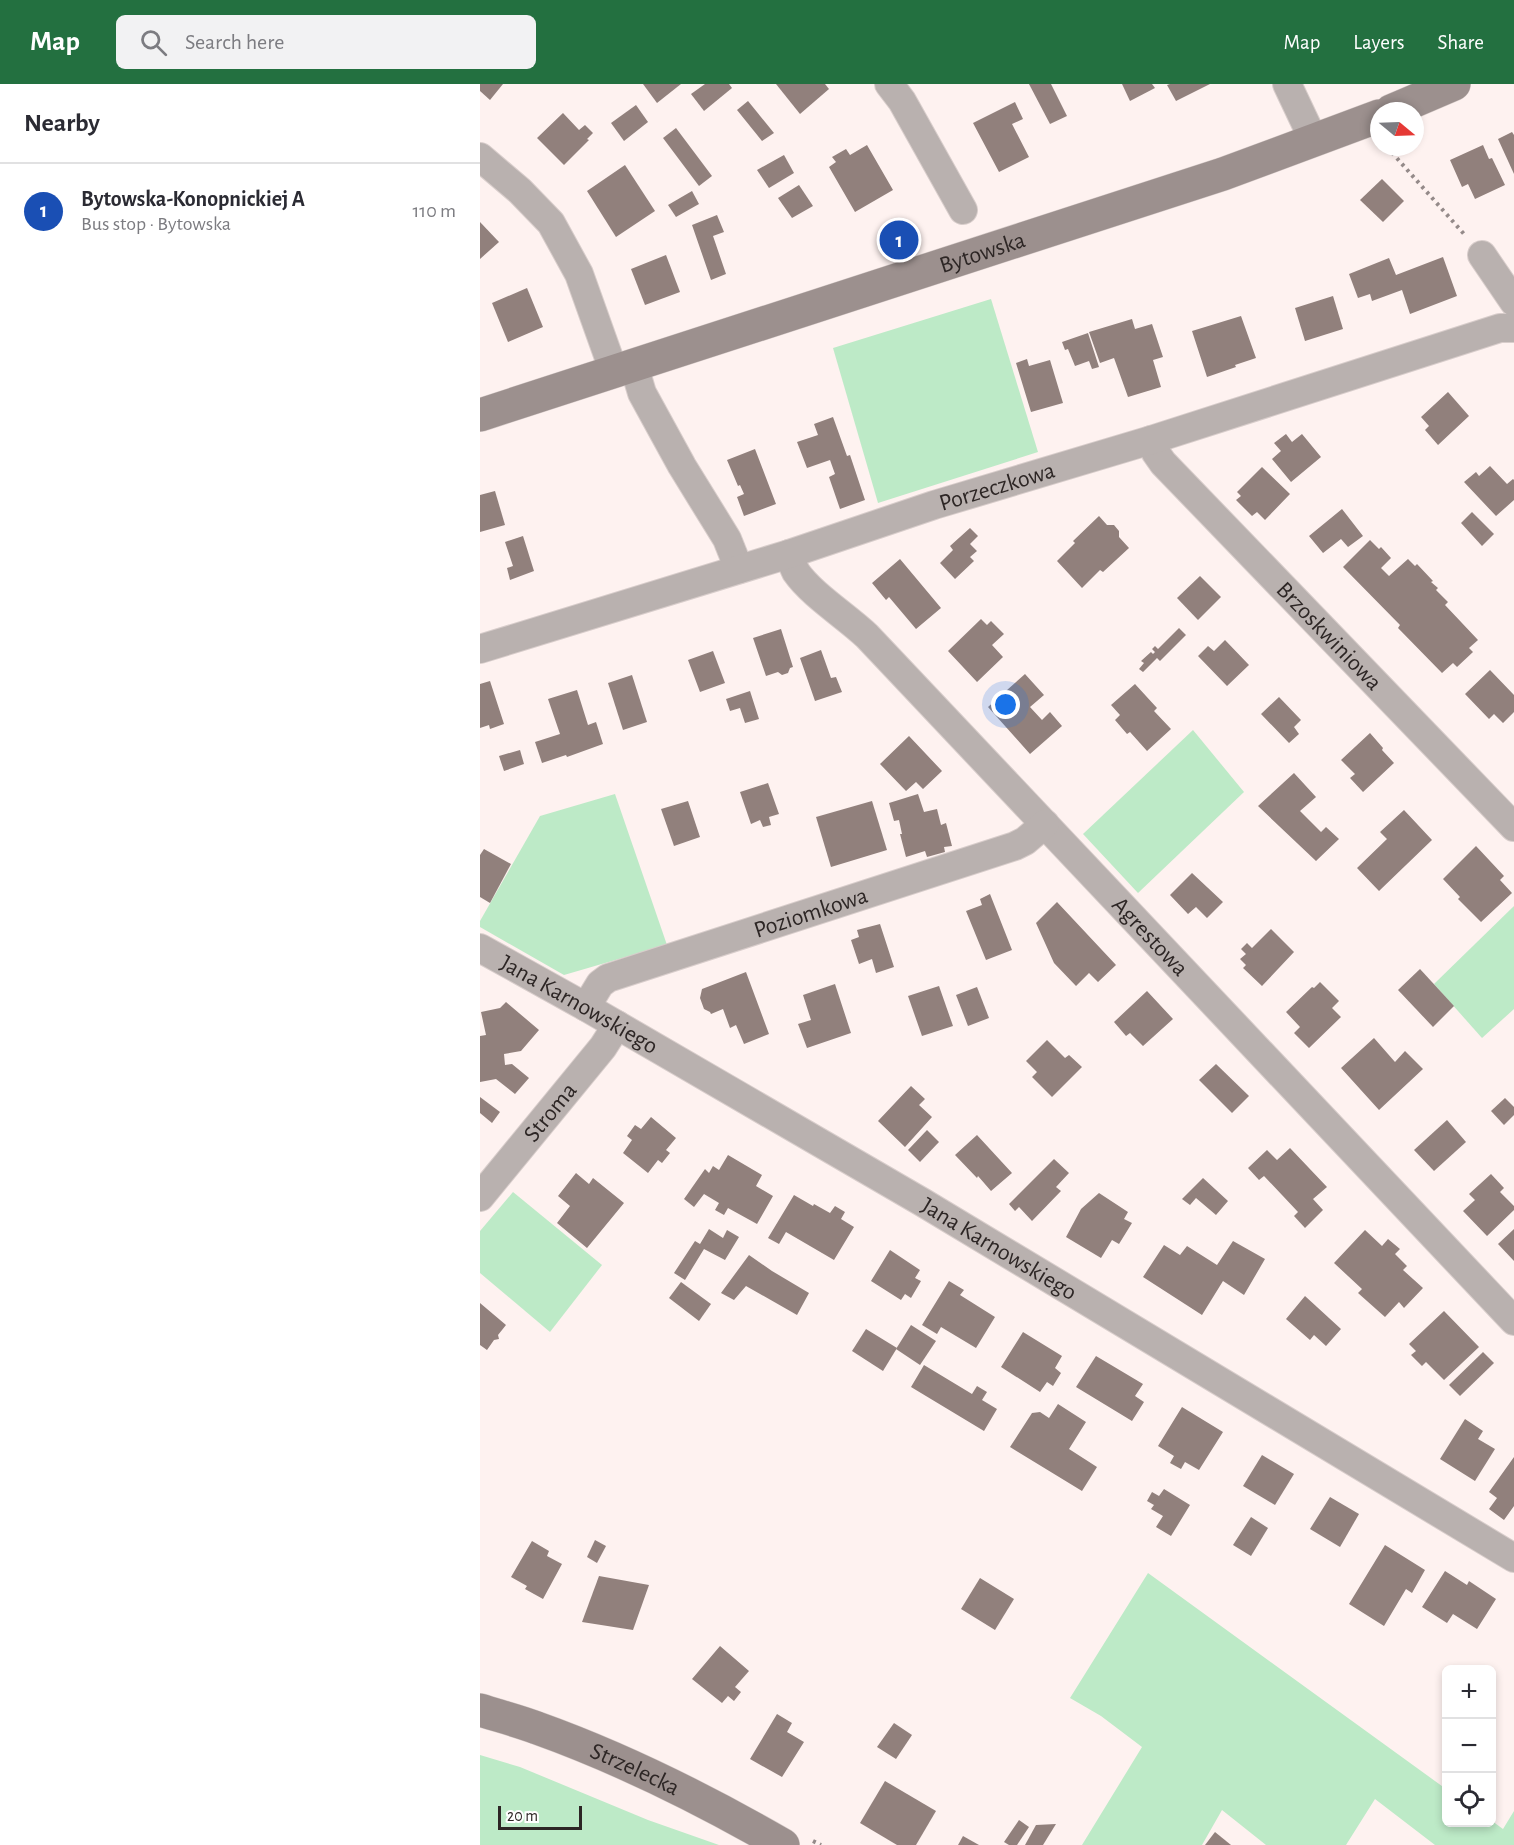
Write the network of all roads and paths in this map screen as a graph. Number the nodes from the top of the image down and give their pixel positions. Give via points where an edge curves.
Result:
1 (889, 84) edge
2 (1287, 84) edge
3 (1454, 84) edge
4 (1412, 102) edge
5 (1370, 119) edge
6 (1314, 141) junction
7 (1395, 156) edge
8 (480, 157) edge
9 (963, 210) dead end
10 (1482, 255) joint
11 (1514, 302) edge
12 (1514, 328) edge
13 (624, 369) junction
14 (480, 415) edge
15 (1151, 440) junction
16 (789, 554) junction
17 (739, 569) junction
18 (480, 649) edge
19 (1045, 824) junction
20 (1514, 827) edge
21 (480, 948) edge
22 (586, 1007) junction
23 (617, 1025) junction
24 (480, 1197) edge
25 (1514, 1321) edge
26 (1514, 1558) edge
27 (480, 1710) edge
28 (783, 1845) edge

1 - 9 street
2 - 6 street
3 - 4 street
5 - 6 street, Bytowska
6 - 13 street, Bytowska via 1224,174
7 - 10 path
8 - 13 street via 551,223
10 - 11 street
12 - 15 street, Porzeczkowa via 1500,328
13 - 14 street, Bytowska
13 - 17 street via 727,539
15 - 16 street, Porzeczkowa via 934,505
15 - 20 street, Brzoskwiniowa via 1163,463
16 - 17 street, Porzeczkowa
16 - 19 street, Agrestowa via 806,584 867,636
17 - 18 street, Porzeczkowa
19 - 22 street, Poziomkowa via 1015,846 608,978
19 - 25 street, Agrestowa
21 - 22 street, Jana Karnowskiego
22 - 23 street, Jana Karnowskiego
23 - 24 street, Stroma
23 - 26 street, Jana Karnowskiego via 922,1202
27 - 28 street, Strzelecka via 537,1728 645,1773

